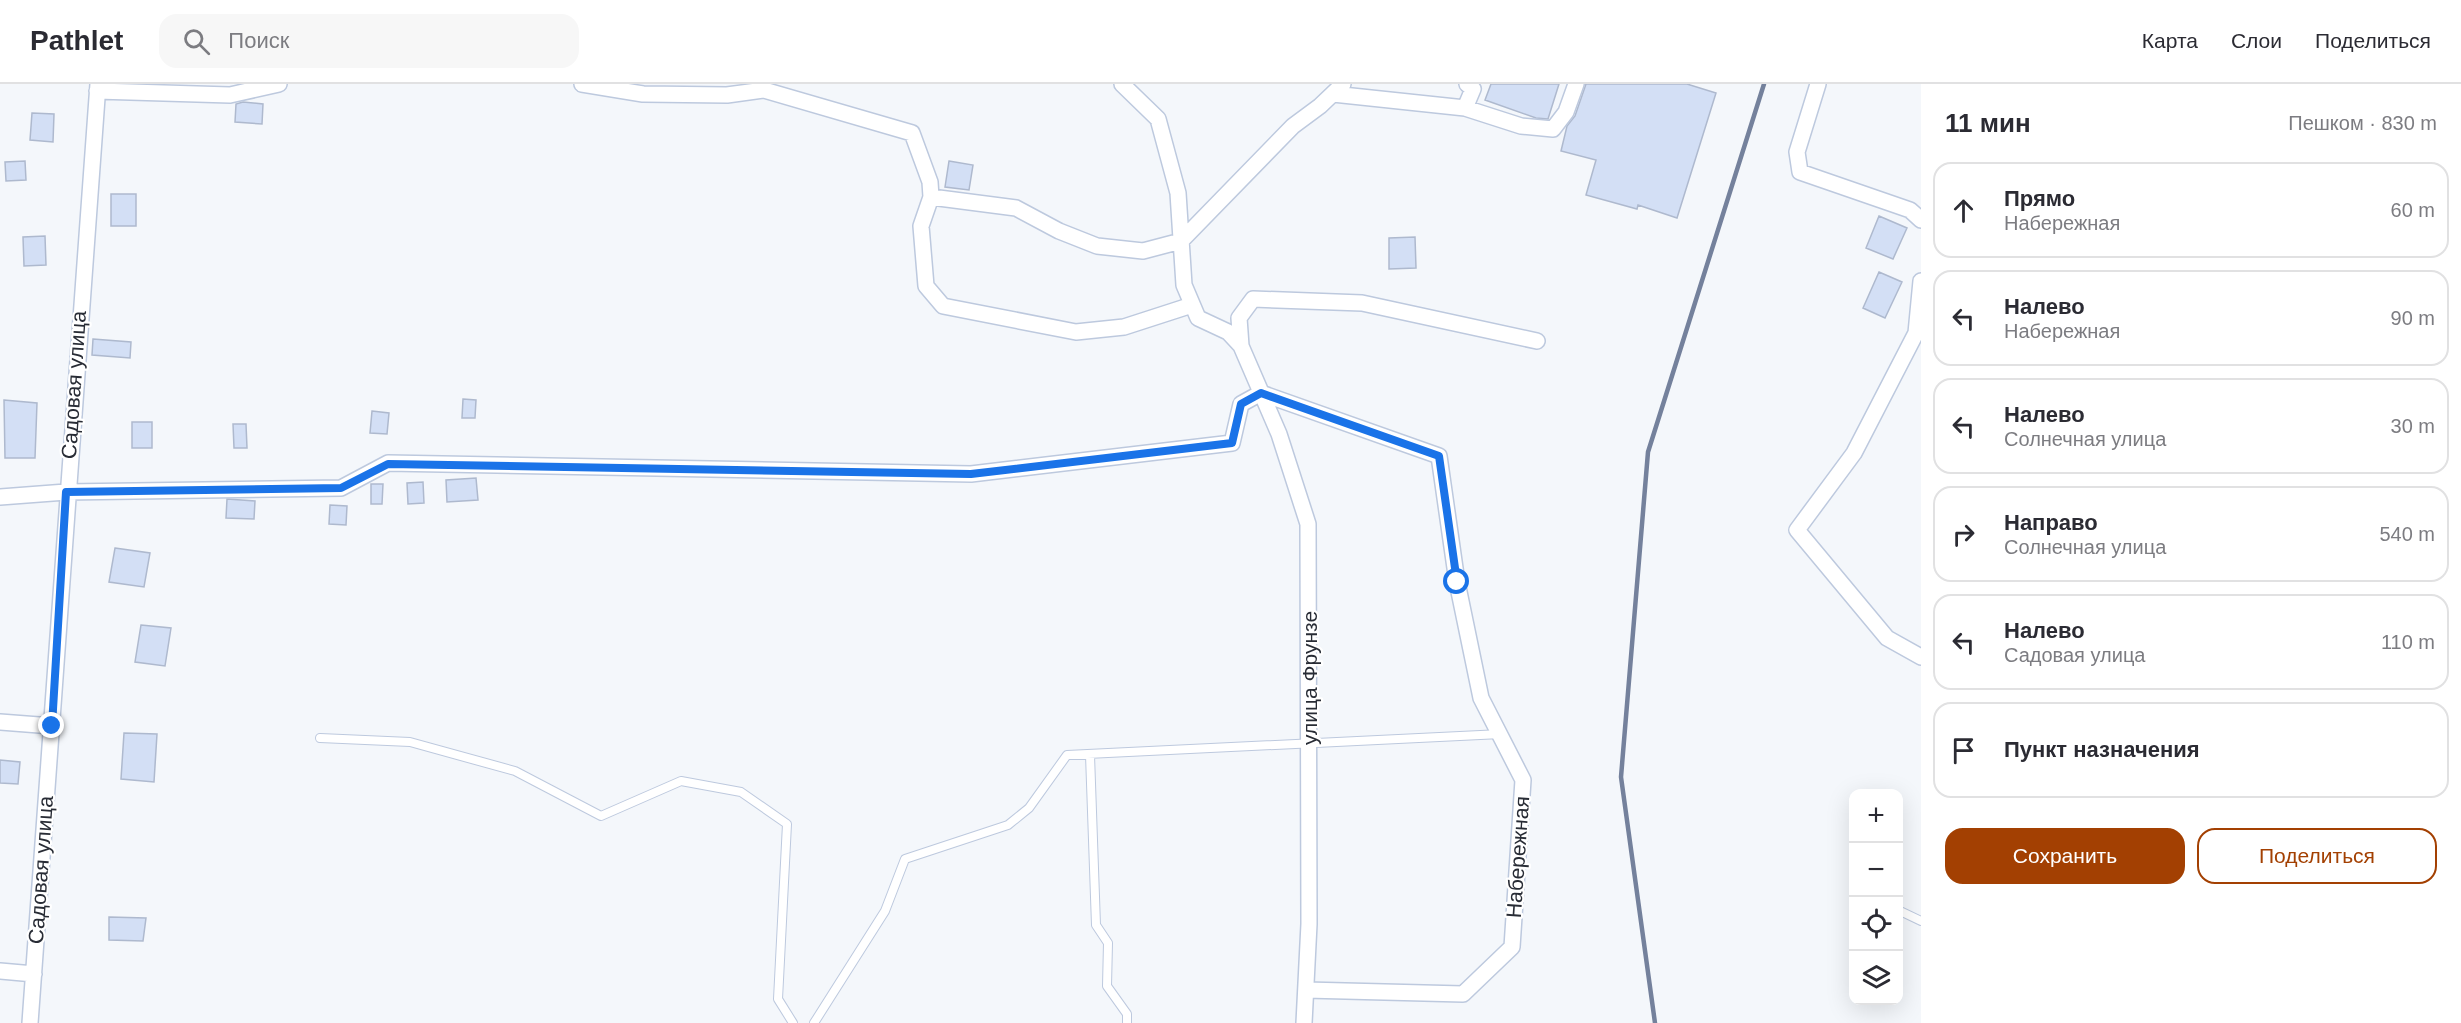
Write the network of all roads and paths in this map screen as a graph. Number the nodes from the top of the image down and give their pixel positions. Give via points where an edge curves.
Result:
1 (279, 84) edge
2 (582, 84) edge
3 (1122, 84) edge
4 (1467, 84) edge
5 (1576, 84) edge
6 (1818, 84) edge
7 (97, 88) edge
8 (1338, 89) edge
9 (1465, 108) junction
10 (931, 197) junction
11 (1921, 220) edge
12 (1180, 241) junction
13 (1921, 281) edge
14 (1192, 305) junction
15 (1919, 334) edge
16 (1537, 340) dead end
17 (1241, 346) junction
18 (1261, 393) junction
19 (66, 492) junction
20 (0, 497) edge
21 (1921, 657) edge
22 (0, 722) edge
23 (52, 726) junction
24 (1501, 734) junction
25 (320, 738) dead end
26 (1311, 743) junction
27 (1090, 754) junction
28 (1903, 912) edge
29 (1921, 921) edge
30 (0, 971) edge
31 (34, 974) junction
32 (1306, 990) junction
33 (30, 1023) edge
34 (793, 1023) edge
35 (814, 1023) edge
36 (1127, 1023) edge
37 (1304, 1023) edge

1 - 7 street via 230,95
2 - 10 street via 644,94 727,95 764,90 912,133 930,182
3 - 12 street via 1158,119 1178,193
4 - 9 street via 1473,88
5 - 9 street via 1566,112 1553,129 1521,126
6 - 11 street via 1797,152 1800,172 1910,210
7 - 19 street, Садовая улица
8 - 9 street
8 - 12 street via 1293,126
10 - 12 street via 1016,208 1097,246 1143,250
10 - 14 street via 921,226 926,286 943,306 1076,332 1124,327
12 - 14 street via 1184,285
13 - 15 street
14 - 17 street via 1198,318 1228,332
15 - 21 street via 1854,453 1797,530 1887,638
16 - 17 street via 1362,303 1253,299 1239,318
17 - 18 street, улица Фрунзе
18 - 19 street via 1241,404 1232,443 971,474 388,464 341,488
18 - 24 street, Набережная via 1439,456 1457,582 1481,698
18 - 26 street, улица Фрунзе via 1308,524
19 - 20 street
19 - 23 street, Садовая улица
22 - 23 street
23 - 31 street, Садовая улица
24 - 26 lane
24 - 32 street, Набережная via 1523,780 1512,947 1463,994
25 - 34 lane via 410,742 515,771 602,816 681,781 741,792 787,824 778,999
26 - 27 lane
26 - 32 street, улица Фрунзе
27 - 35 lane via 1067,756 1029,808 1008,825 905,859 885,911
27 - 36 lane via 1096,925 1108,943 1107,986 1128,1014
28 - 29 lane
30 - 31 street, Садовая улица
31 - 33 street, Садовая улица
32 - 37 street, улица Фрунзе

